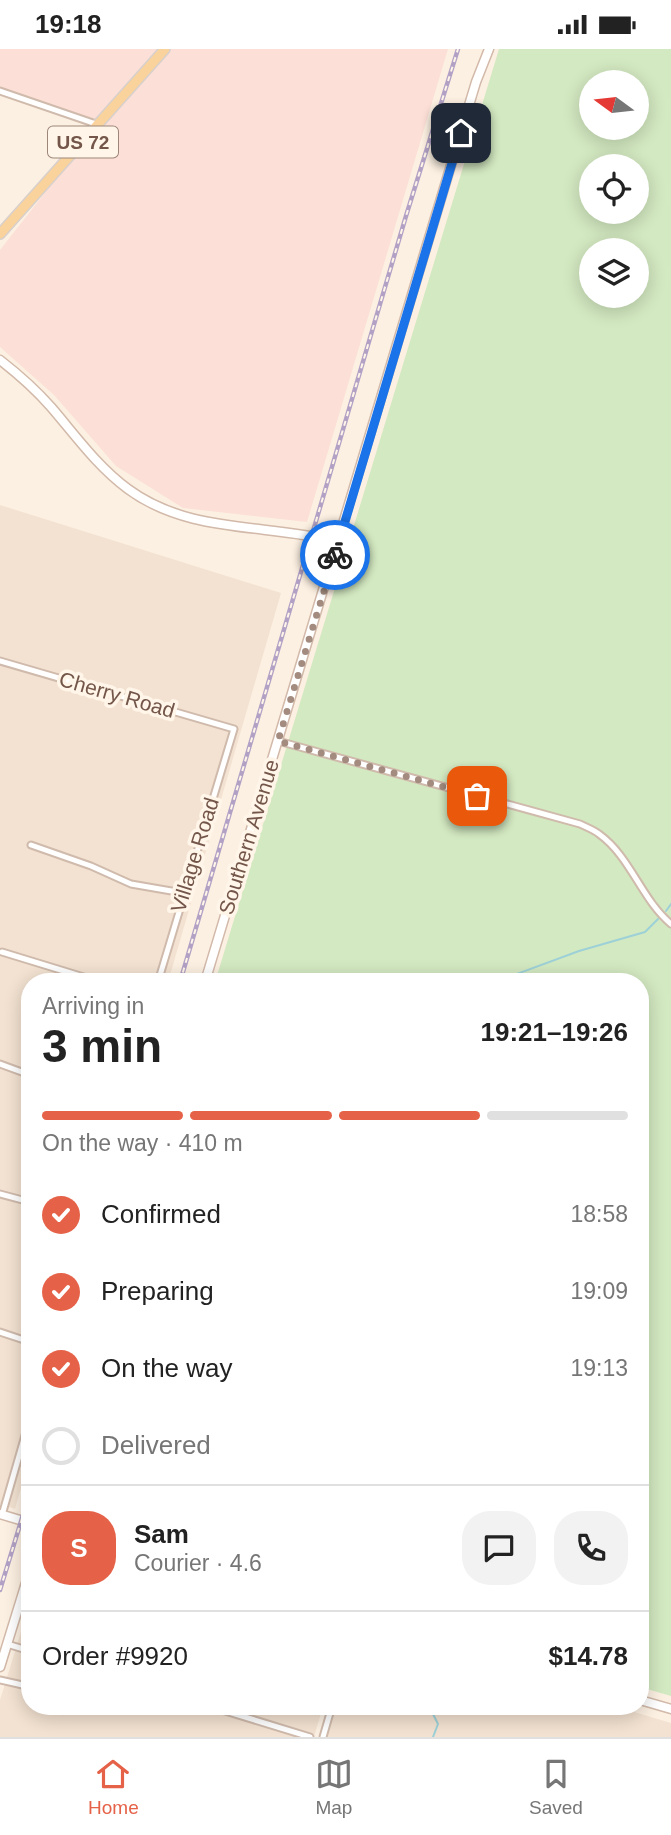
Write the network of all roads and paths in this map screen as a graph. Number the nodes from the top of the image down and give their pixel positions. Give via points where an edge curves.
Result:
1 (165, 49) edge
2 (489, 49) edge
3 (0, 91) edge
4 (99, 125) junction
5 (0, 234) edge
6 (0, 360) edge
7 (339, 542) junction
8 (0, 661) edge
9 (234, 729) joint
10 (278, 741) junction
11 (31, 845) dead end
12 (183, 893) junction
13 (671, 924) edge
14 (2, 952) dead end
15 (71, 973) edge
16 (161, 973) edge
17 (208, 973) edge
18 (0, 1064) edge
19 (21, 1072) edge
20 (0, 1194) edge
21 (21, 1200) edge
22 (0, 1332) edge
23 (21, 1339) edge
24 (21, 1448) edge
25 (1, 1515) edge
26 (21, 1521) edge
27 (21, 1599) edge
28 (7, 1644) junction
29 (21, 1648) edge
30 (0, 1667) edge
31 (0, 1680) edge
32 (21, 1685) edge
33 (649, 1703) edge
34 (671, 1709) edge
35 (238, 1715) edge
36 (329, 1715) edge
37 (310, 1737) edge
38 (323, 1737) edge

1 - 4 main road, US 72
2 - 7 street, Southern Avenue
3 - 4 street
4 - 5 main road, US 72
6 - 7 street via 44,400 94,460 129,490 166,510 192,519
7 - 10 street, Southern Avenue
8 - 9 street, Cherry Road
9 - 12 street, Village Road
10 - 13 street via 580,824 599,834 628,864
10 - 17 street, Southern Avenue
11 - 12 street via 131,884
12 - 16 street, Village Road
14 - 15 street
18 - 19 street
20 - 21 street
22 - 23 street
24 - 25 street
25 - 26 street
27 - 28 street
28 - 29 street
28 - 30 street
31 - 32 street
33 - 34 street
35 - 37 street
36 - 38 street

